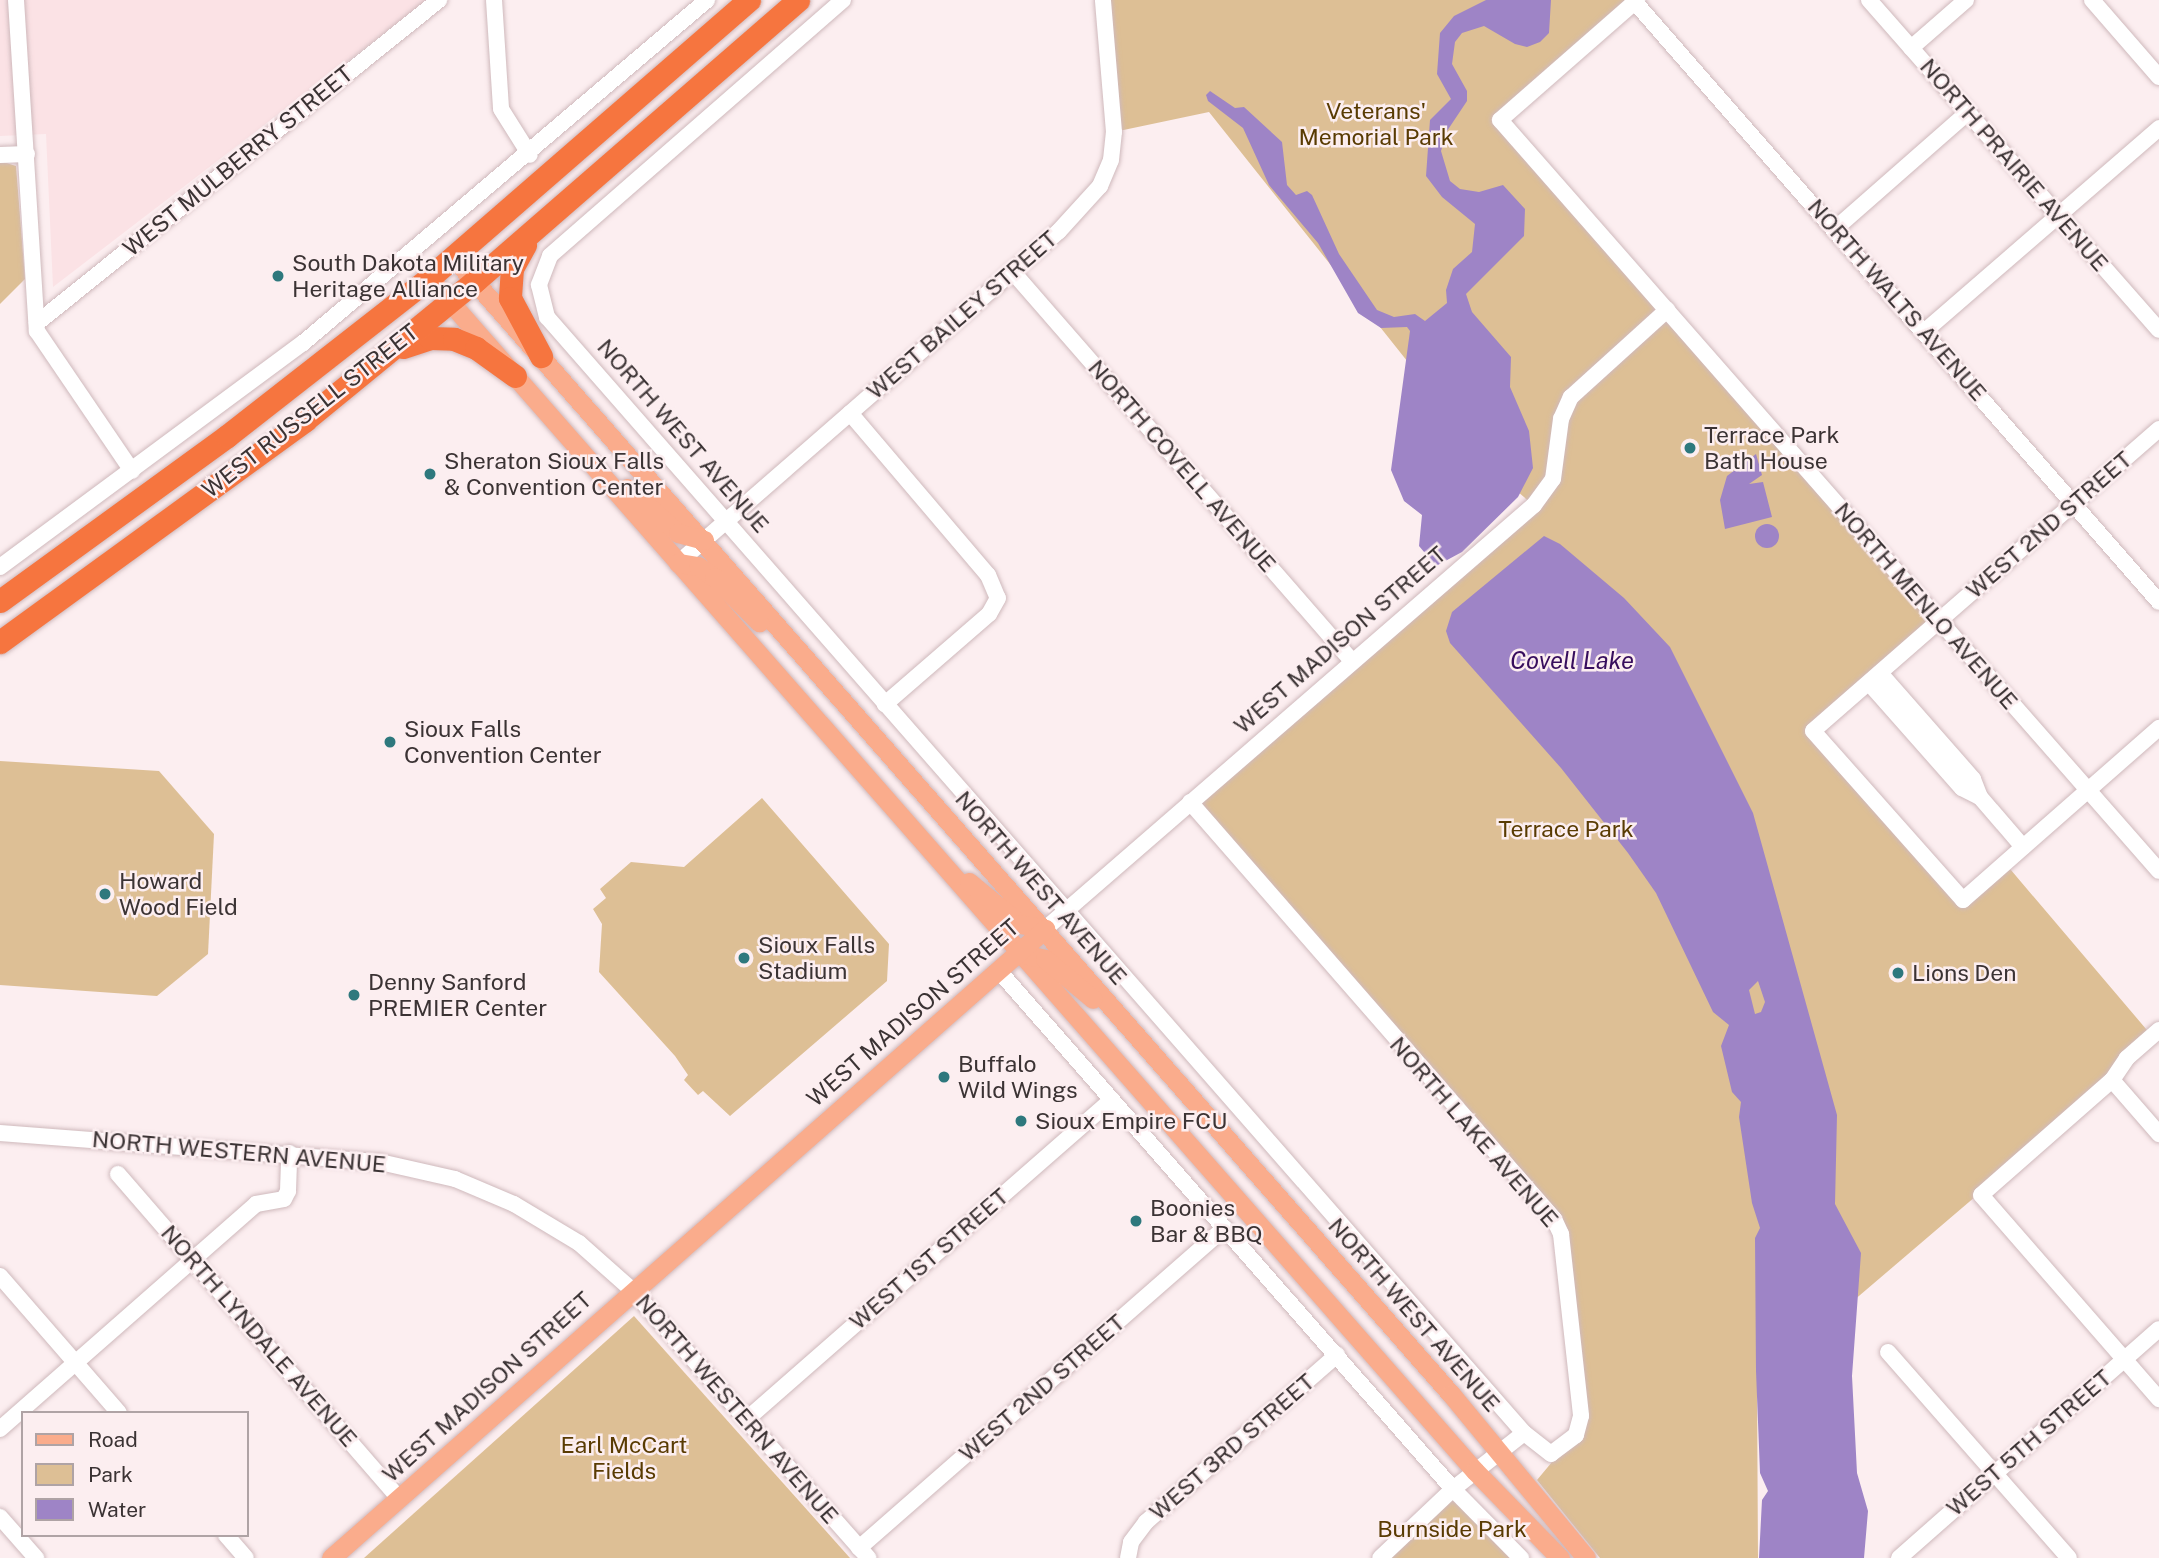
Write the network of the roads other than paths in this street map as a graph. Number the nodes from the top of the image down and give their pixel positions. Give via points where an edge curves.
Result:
1 (16, 0) edge
2 (439, 0) edge
3 (494, 0) edge
4 (707, 0) edge
5 (799, 0) edge
6 (843, 0) edge
7 (1103, 0) edge
8 (1869, 0) edge
9 (1966, 0) edge
10 (2092, 0) edge
11 (1635, 1) edge
12 (740, 3) edge
13 (1911, 48) junction
14 (2159, 77) edge
15 (1968, 113) junction
16 (2159, 128) edge
17 (27, 153) junction
18 (0, 155) edge
19 (530, 155) junction
20 (574, 196) junction
21 (2059, 215) junction
22 (1835, 229) junction
23 (453, 257) junction
24 (1012, 271) junction
25 (429, 278) junction
26 (475, 281) junction
27 (450, 302) junction
28 (1667, 310) junction
29 (37, 323) junction
30 (2159, 330) edge
31 (1925, 331) junction
32 (541, 356) junction
33 (379, 360) junction
34 (515, 376) junction
35 (850, 413) junction
36 (2159, 429) edge
37 (595, 466) junction
38 (132, 471) junction
39 (2074, 503) junction
40 (725, 522) junction
41 (704, 540) junction
42 (678, 563) junction
43 (0, 566) edge
44 (0, 601) edge
45 (2159, 602) edge
46 (1939, 621) junction
47 (0, 642) edge
48 (1352, 662) junction
49 (824, 677) junction
50 (1874, 678) junction
51 (885, 704) junction
52 (2159, 728) edge
53 (2088, 790) junction
54 (1190, 802) junction
55 (2023, 847) junction
56 (939, 862) junction
57 (2159, 871) edge
58 (1066, 910) junction
59 (1045, 929) junction
60 (1019, 953) junction
61 (999, 971) junction
62 (1121, 1016) junction
63 (2159, 1030) edge
64 (2112, 1080) junction
65 (1112, 1099) junction
66 (0, 1133) edge
67 (2159, 1134) edge
68 (289, 1153) junction
69 (118, 1174) dead end
70 (1225, 1228) junction
71 (193, 1259) junction
72 (0, 1276) edge
73 (633, 1291) junction
74 (2159, 1329) edge
75 (1888, 1352) dead end
76 (1337, 1355) junction
77 (2124, 1359) junction
78 (76, 1363) junction
79 (2159, 1399) edge
80 (117, 1411) edge
81 (747, 1419) junction
82 (0, 1429) edge
83 (1524, 1433) junction
84 (1499, 1451) junction
85 (1475, 1471) junction
86 (1994, 1472) junction
87 (1453, 1489) junction
88 (400, 1498) junction
89 (0, 1517) edge
90 (228, 1537) edge
91 (1129, 1550) edge
92 (863, 1553) edge
93 (36, 1558) edge
94 (246, 1558) edge
95 (331, 1558) edge
96 (1380, 1558) edge
97 (1521, 1558) edge
98 (1560, 1558) edge
99 (1586, 1558) edge
100 (1899, 1558) edge
101 (2069, 1558) edge

1 - 17 street
2 - 29 street, WEST MULBERRY STREET
3 - 19 street via 501,109
4 - 19 street
5 - 20 highway, WEST RUSSELL STREET
6 - 40 street, NORTH WEST AVENUE via 560,247 545,264 540,285 543,307 555,327
7 - 24 street, WEST BAILEY STREET via 1114,132 1111,160 1085,205
8 - 13 street, NORTH PRAIRIE AVENUE
9 - 13 street
10 - 14 street
11 - 22 street, NORTH WALTS AVENUE
11 - 28 street, NORTH MENLO AVENUE via 1500,120
12 - 23 highway, WEST RUSSELL STREET
13 - 15 street, NORTH PRAIRIE AVENUE
15 - 21 street, NORTH PRAIRIE AVENUE
15 - 22 street
16 - 21 street
17 - 18 street
17 - 29 street
19 - 38 street via 303,343
20 - 26 highway, WEST RUSSELL STREET
20 - 32 highway via 527,243 512,268 512,308
21 - 30 street, NORTH PRAIRIE AVENUE
21 - 31 street
22 - 31 street, NORTH WALTS AVENUE
23 - 25 highway, WEST RUSSELL STREET
23 - 26 main road, NORTH WEST AVENUE
24 - 35 street, WEST BAILEY STREET
24 - 48 street, NORTH COVELL AVENUE
25 - 27 main road
25 - 44 highway, WEST RUSSELL STREET via 227,436
26 - 27 highway, WEST RUSSELL STREET
26 - 32 main road, NORTH WEST AVENUE
27 - 33 highway, WEST RUSSELL STREET
27 - 34 main road
28 - 46 street, NORTH MENLO AVENUE
28 - 48 street, WEST MADISON STREET via 1571,397 1561,419 1557,465 1546,492
29 - 38 street via 41,339
31 - 39 street, NORTH WALTS AVENUE
32 - 41 main road, NORTH WEST AVENUE
33 - 34 highway via 419,340 448,338 476,348
33 - 47 highway, WEST RUSSELL STREET
34 - 37 main road
35 - 40 street, WEST BAILEY STREET
35 - 51 street via 997,590 998,598 989,614
36 - 39 street, WEST 2ND STREET
37 - 41 main road via 678,533
37 - 42 main road
38 - 43 street
39 - 45 street, NORTH WALTS AVENUE
39 - 46 street, WEST 2ND STREET
40 - 41 street, WEST BAILEY STREET
40 - 51 street, NORTH WEST AVENUE
41 - 42 street, WEST BAILEY STREET
41 - 49 main road, NORTH WEST AVENUE
42 - 49 main road via 698,566 714,577 785,647
42 - 56 main road
46 - 50 street, WEST 2ND STREET
46 - 53 street, NORTH MENLO AVENUE
48 - 54 street, WEST MADISON STREET
49 - 59 main road, NORTH WEST AVENUE
50 - 55 street via 1973,779 1980,797
50 - 55 street, WEST 2ND STREET via 1813,731 1963,900
51 - 58 street, NORTH WEST AVENUE
52 - 53 street
53 - 55 street
53 - 57 street, NORTH MENLO AVENUE
54 - 58 street, WEST MADISON STREET
54 - 83 street, NORTH LAKE AVENUE via 1558,1226 1564,1245 1581,1416 1576,1435 1551,1454
56 - 59 main road via 1020,924
56 - 60 main road
58 - 59 street, WEST MADISON STREET
58 - 83 street, NORTH WEST AVENUE
59 - 60 main road, WEST MADISON STREET
59 - 62 main road, NORTH WEST AVENUE
60 - 61 main road, WEST MADISON STREET
60 - 62 main road via 1045,959
60 - 85 main road
61 - 65 street
61 - 73 main road, WEST MADISON STREET
62 - 84 main road, NORTH WEST AVENUE
63 - 64 street via 2127,1058
64 - 67 street
64 - 77 street via 1981,1195
65 - 70 street
65 - 81 street, WEST 1ST STREET
66 - 68 street, NORTH WESTERN AVENUE
68 - 71 street via 284,1199 256,1204
68 - 73 street, NORTH WESTERN AVENUE via 380,1162 468,1183 539,1217 587,1250
69 - 71 street, NORTH LYNDALE AVENUE
70 - 76 street
70 - 92 street, WEST 2ND STREET
71 - 78 street
71 - 88 street, NORTH LYNDALE AVENUE
72 - 78 street
73 - 81 street, NORTH WESTERN AVENUE
73 - 88 main road, WEST MADISON STREET
74 - 77 street, WEST 5TH STREET
75 - 86 street
76 - 87 street
76 - 91 street, WEST 3RD STREET via 1146,1522
77 - 79 street
77 - 86 street, WEST 5TH STREET
78 - 80 street
78 - 82 street
81 - 92 street, NORTH WESTERN AVENUE
83 - 84 street
84 - 85 street
84 - 99 main road, NORTH WEST AVENUE
85 - 87 street
85 - 98 main road
86 - 100 street, WEST 5TH STREET
86 - 101 street
87 - 96 street
87 - 97 street
88 - 95 main road, WEST MADISON STREET
89 - 93 street
90 - 94 street

